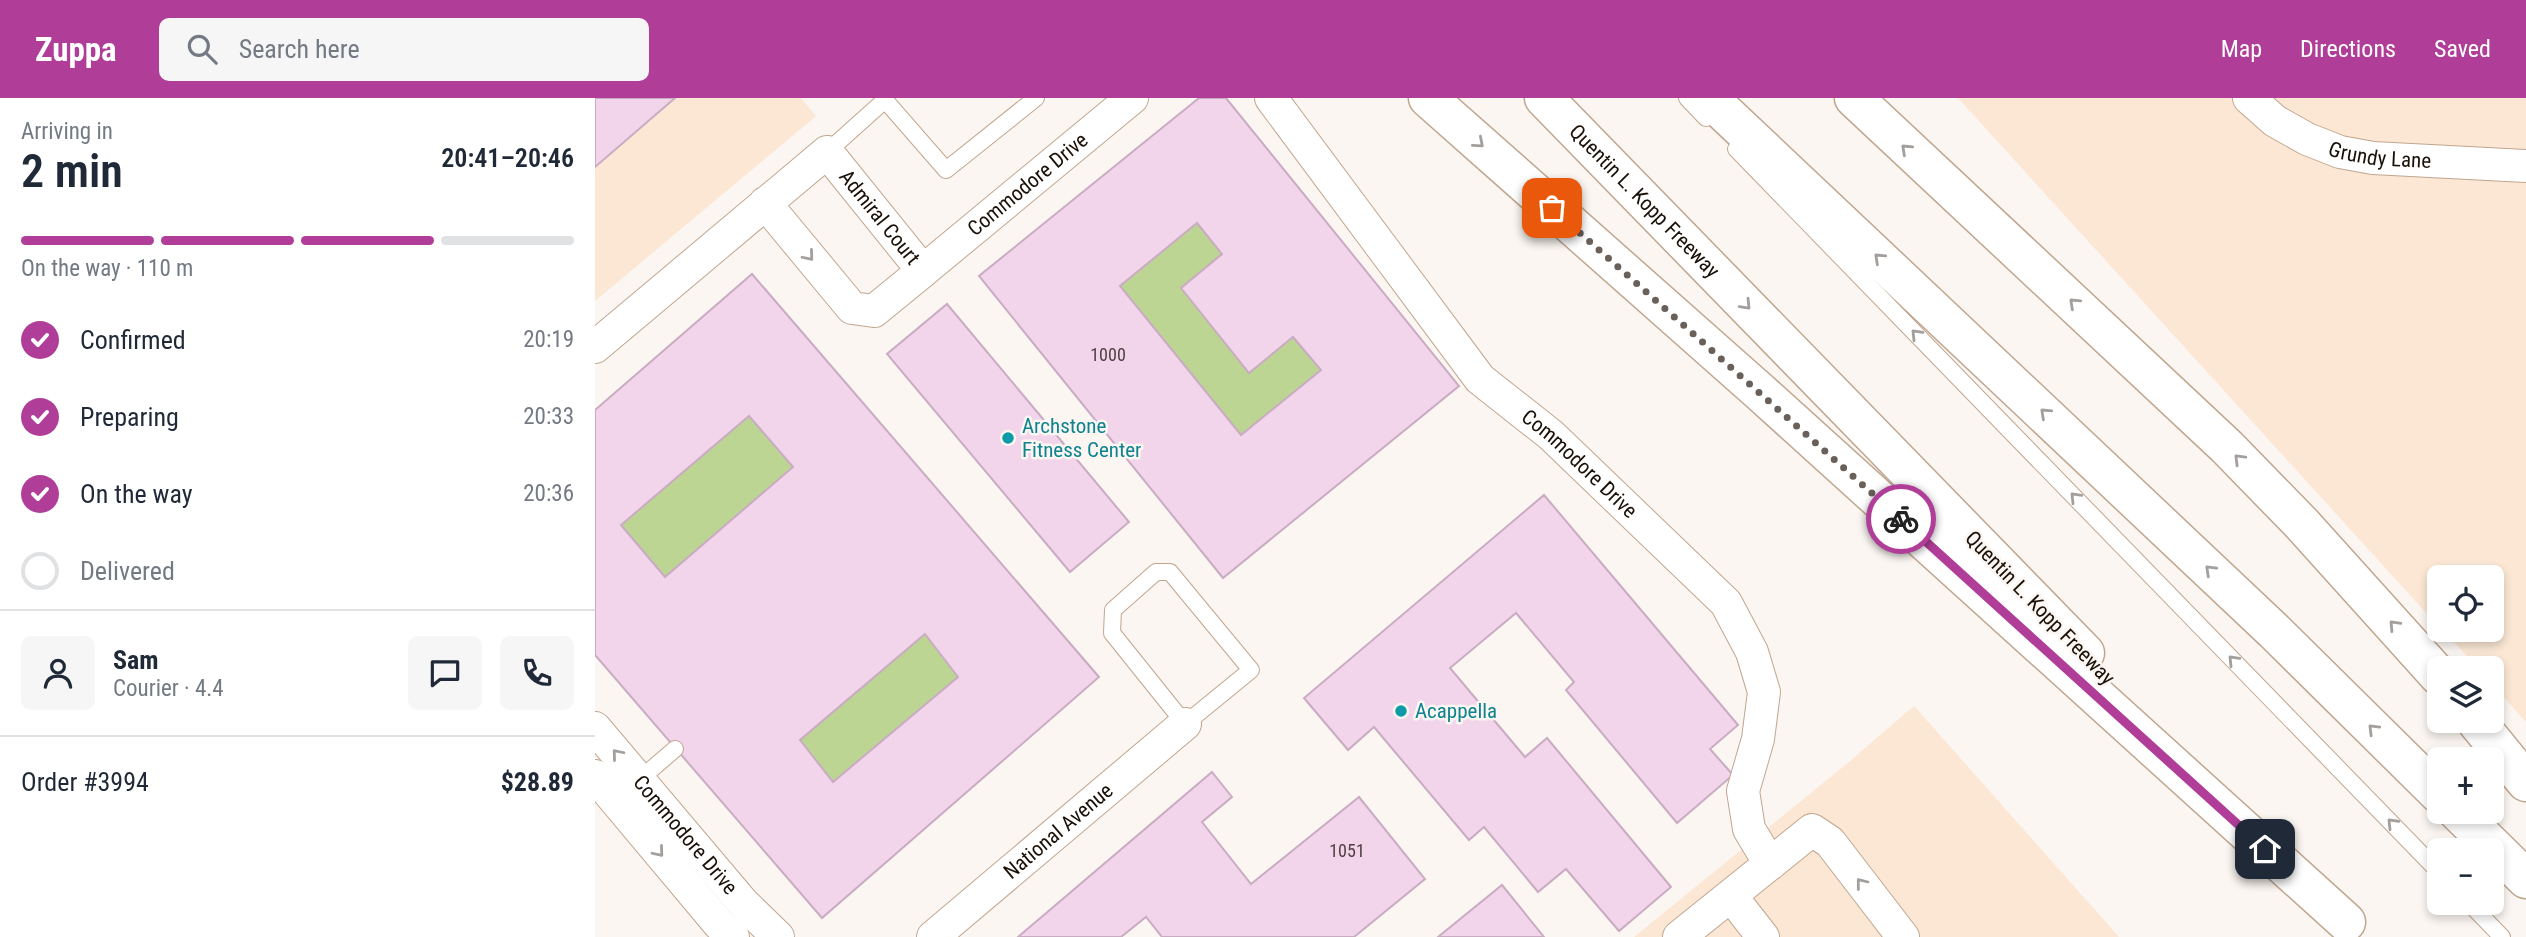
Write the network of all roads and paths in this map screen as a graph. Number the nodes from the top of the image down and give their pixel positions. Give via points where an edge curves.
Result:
1 (1036, 98) edge
2 (1132, 98) edge
3 (1271, 98) edge
4 (1428, 98) edge
5 (1544, 98) edge
6 (1687, 98) edge
7 (1854, 98) edge
8 (2249, 98) edge
9 (1717, 121) edge
10 (827, 152) junction
11 (2526, 166) edge
12 (765, 204) junction
13 (923, 271) junction
14 (595, 347) edge
15 (2427, 663) edge
16 (1185, 724) junction
17 (595, 728) edge
18 (2486, 733) edge
19 (675, 749) dead end
20 (595, 776) edge
21 (2427, 782) edge
22 (2526, 782) edge
23 (627, 790) junction
24 (2470, 824) edge
25 (2427, 860) edge
26 (1770, 864) junction
27 (2526, 879) edge
28 (1731, 896) junction
29 (2481, 915) edge
30 (2354, 930) edge
31 (733, 937) edge
32 (778, 937) edge
33 (933, 937) edge
34 (1679, 937) edge
35 (1763, 937) edge
36 (1903, 937) edge
37 (2503, 937) edge

1 - 10 lane via 946,170 885,100
2 - 13 street, Commodore Drive
3 - 26 street, Commodore Drive via 1480,379 1551,435 1726,603 1752,652 1764,692 1758,738 1743,791 1749,829
4 -> 30 highway
5 -> 30 highway, Quentin L. Kopp Freeway
6 - 9 lane
15 -> 7 highway via 2227,447
8 - 11 street, Grundy Lane via 2275,121 2340,152 2373,158
21 -> 9 highway via 2274,631
25 -> 9 lane
10 - 12 street, Admiral Court
10 - 13 street, Admiral Court
12 -> 13 street, Admiral Court via 852,308 874,311
12 - 14 street, Admiral Court
16 - 16 lane, National Avenue via 1251,670 1170,572 1156,572 1113,610 1112,633
16 - 33 street, National Avenue
23 -> 17 street, Commodore Drive
18 - 22 highway
19 - 23 lane
20 - 23 street, Commodore Drive
23 -> 31 street, Commodore Drive via 719,924
23 - 32 street, Commodore Drive
24 - 27 highway
26 - 28 street
36 -> 26 street via 1829,842 1812,830
28 - 34 street
28 - 35 street
29 - 37 lane

